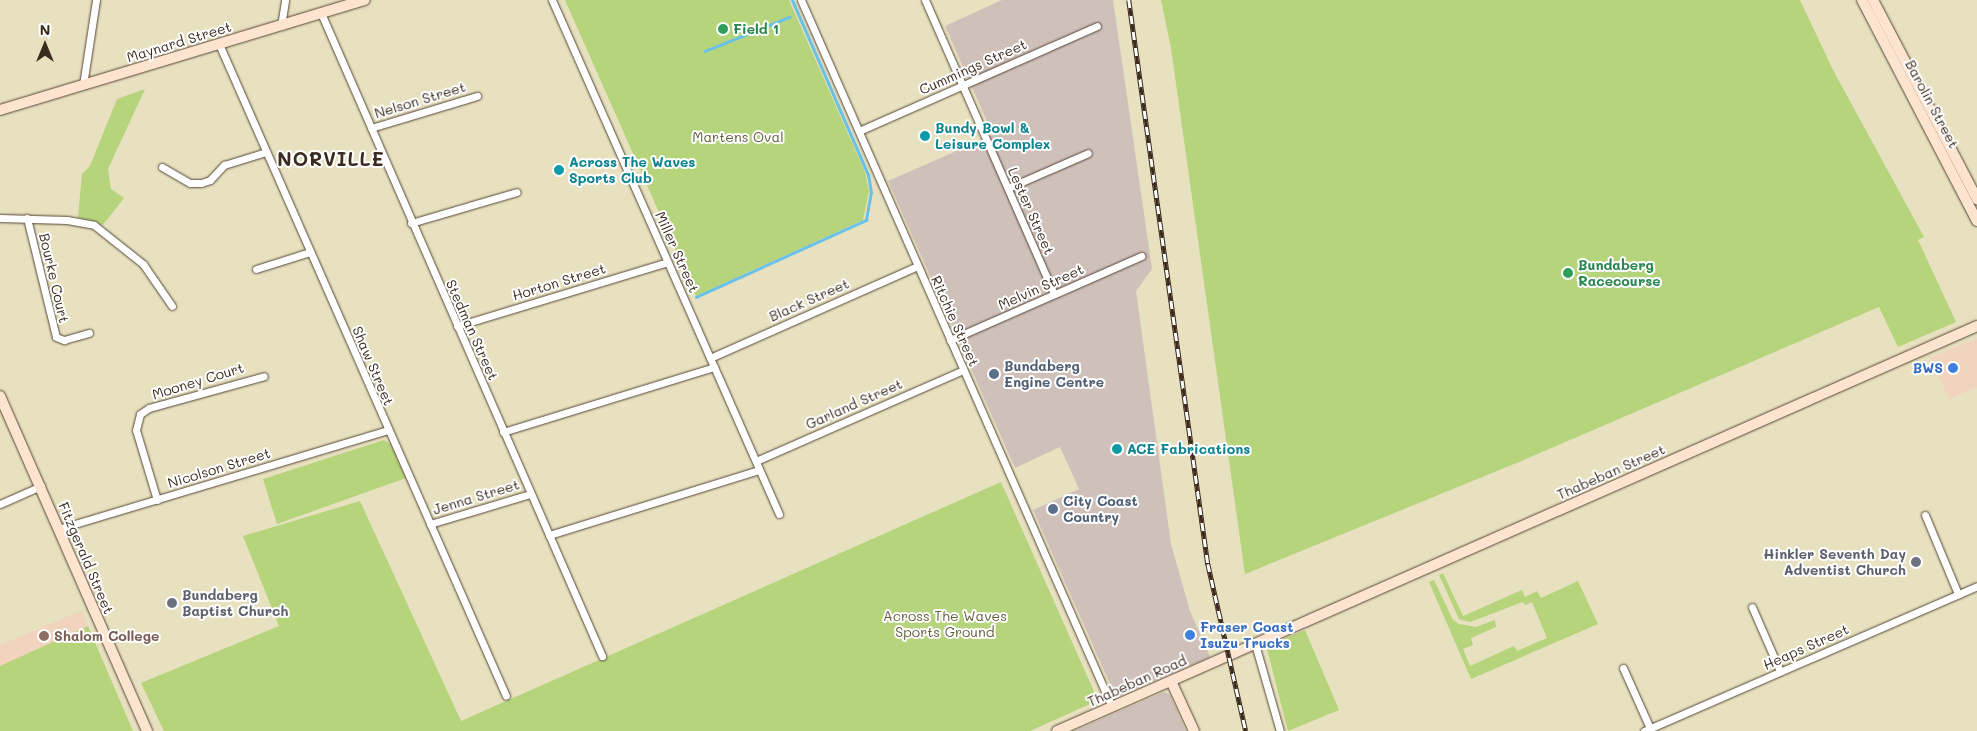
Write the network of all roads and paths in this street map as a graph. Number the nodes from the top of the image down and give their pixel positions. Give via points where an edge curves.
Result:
1 (96, 0) edge
2 (285, 0) edge
3 (365, 0) edge
4 (552, 0) edge
5 (802, 0) edge
6 (925, 0) edge
7 (1862, 0) edge
8 (1873, 0) edge
9 (321, 13) junction
10 (281, 26) junction
11 (1097, 26) dead end
12 (219, 44) junction
13 (83, 85) junction
14 (963, 86) junction
15 (477, 96) dead end
16 (0, 110) edge
17 (370, 128) junction
18 (859, 131) junction
19 (266, 152) junction
20 (1088, 154) dead end
21 (1951, 161) junction
22 (162, 167) dead end
23 (1008, 188) junction
24 (517, 192) dead end
25 (1977, 200) edge
26 (0, 218) edge
27 (27, 218) junction
28 (1977, 221) edge
29 (411, 223) junction
30 (310, 252) junction
31 (1141, 256) dead end
32 (668, 262) junction
33 (918, 266) junction
34 (256, 269) dead end
35 (1054, 294) junction
36 (172, 306) dead end
37 (457, 326) junction
38 (1977, 326) edge
39 (89, 333) dead end
40 (950, 340) junction
41 (710, 358) junction
42 (714, 367) junction
43 (963, 370) junction
44 (264, 376) dead end
45 (0, 396) edge
46 (388, 430) junction
47 (503, 432) junction
48 (756, 461) junction
49 (760, 470) junction
50 (41, 486) junction
51 (530, 494) junction
52 (158, 500) junction
53 (0, 504) edge
54 (779, 514) dead end
55 (1925, 515) dead end
56 (430, 524) junction
57 (58, 529) junction
58 (549, 535) junction
59 (1977, 586) edge
60 (1958, 594) junction
61 (1752, 607) dead end
62 (1255, 644) junction
63 (602, 656) dead end
64 (1623, 668) dead end
65 (1780, 671) junction
66 (1171, 681) junction
67 (506, 696) dead end
68 (1112, 707) junction
69 (1647, 730) edge
70 (147, 731) edge
71 (1057, 731) edge
72 (1194, 731) edge
73 (1280, 731) edge

1 - 13 street
2 - 10 street
3 - 9 street, Maynard Street
4 - 32 street, Miller Street
5 - 18 street, Ritchie Street
6 - 14 street, Lester Street
7 - 21 street, Barolin Street
8 - 21 street, Barolin Street
9 - 10 street, Maynard Street
9 - 17 street, Stedman Street
10 - 12 street, Maynard Street
11 - 14 street, Cummings Street
12 - 13 street, Maynard Street
12 - 19 street, Shaw Street
13 - 16 street, Maynard Street
14 - 18 street, Cummings Street
14 - 23 street, Lester Street
15 - 17 street, Nelson Street
17 - 29 street, Stedman Street
18 - 33 street, Ritchie Street
19 - 22 street via 224,166 201,184 190,183
19 - 30 street, Shaw Street
20 - 23 street
21 - 25 street, Barolin Street
21 - 28 street, Barolin Street
23 - 35 street, Lester Street
24 - 29 street
26 - 27 street
27 - 36 street via 78,221 101,229 151,272
27 - 39 street, Bourke Court via 56,337 64,340
29 - 37 street, Stedman Street
30 - 34 street
30 - 46 street, Shaw Street
31 - 35 street, Melvin Street
32 - 37 street, Horton Street
32 - 41 street, Miller Street
33 - 40 street, Ritchie Street
33 - 41 street, Black Street
35 - 40 street, Melvin Street
37 - 47 street, Stedman Street
38 - 62 street, Thabeban Street
40 - 43 street, Ritchie Street
41 - 42 street, Miller Street
42 - 47 street
42 - 48 street, Miller Street
43 - 48 street, Garland Street
43 - 68 street, Ritchie Street
44 - 52 street, Mooney Court via 140,414 136,430
45 - 50 street, Fitzgerald Street
46 - 52 street, Nicolson Street
46 - 56 street, Shaw Street
47 - 51 street, Stedman Street
48 - 49 street, Miller Street
49 - 54 street, Miller Street
49 - 58 street
50 - 53 street
50 - 57 street, Fitzgerald Street
51 - 56 street, Jenna Street
51 - 58 street, Stedman Street
52 - 57 street, Nicolson Street
55 - 60 street
56 - 67 street, Shaw Street
57 - 70 street, Fitzgerald Street
58 - 63 street, Stedman Street
59 - 60 street, Heaps Street
60 - 65 street, Heaps Street
61 - 65 street
62 - 66 street, Thabeban Road
62 - 73 street
64 - 69 street
65 - 69 street, Heaps Street
66 - 68 street, Thabeban Road
66 - 72 street
68 - 71 street, Thabeban Road

